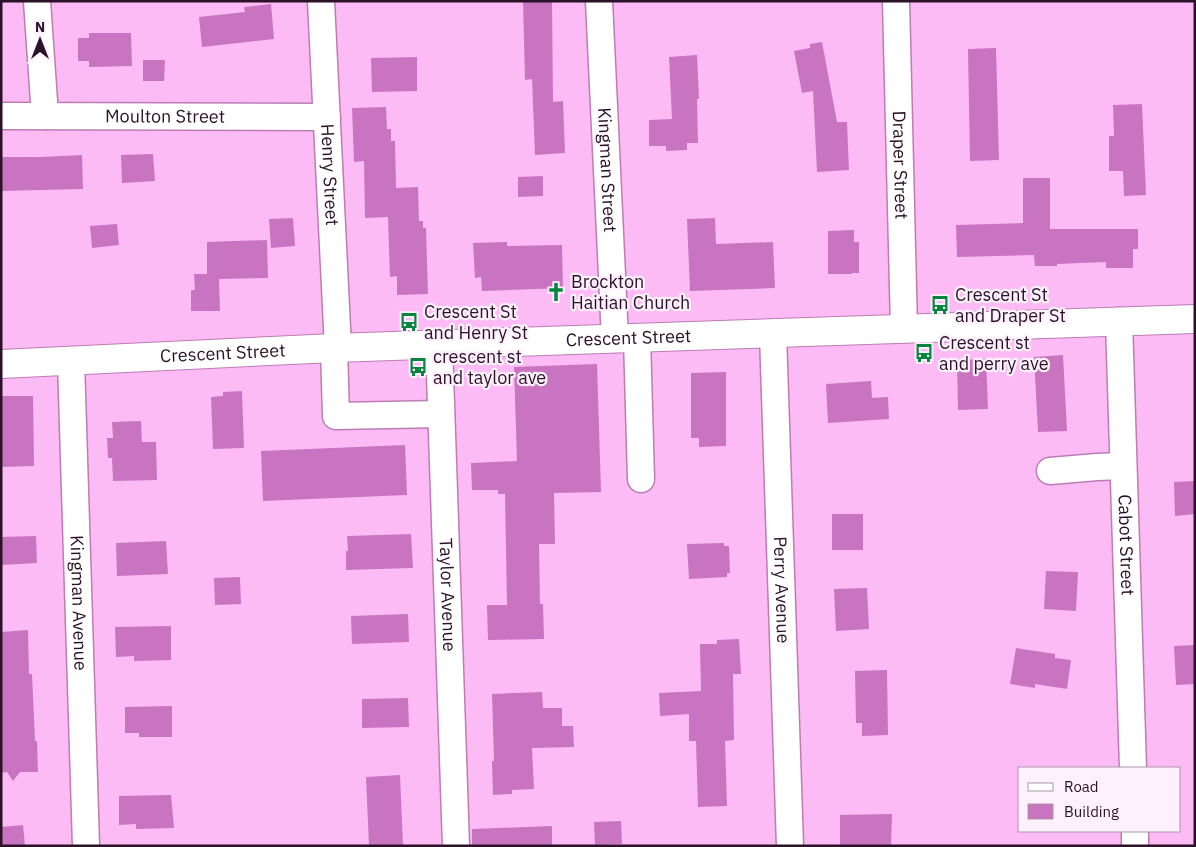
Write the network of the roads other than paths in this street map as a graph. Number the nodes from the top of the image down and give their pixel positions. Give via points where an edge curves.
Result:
1 (37, 1) edge
2 (322, 1) edge
3 (599, 1) edge
4 (896, 1) edge
5 (1, 116) edge
6 (45, 116) junction
7 (327, 117) junction
8 (1195, 319) edge
9 (1119, 321) junction
10 (904, 329) junction
11 (773, 334) junction
12 (626, 339) junction
13 (439, 345) junction
14 (336, 348) junction
15 (71, 361) junction
16 (1, 364) edge
17 (442, 414) junction
18 (1123, 466) junction
19 (1050, 471) dead end
20 (641, 479) dead end
21 (1133, 767) edge
22 (1134, 832) edge
23 (86, 846) edge
24 (456, 846) edge
25 (790, 846) edge
26 (1135, 846) edge

1 - 6 street
2 - 7 street, Henry Street
3 - 12 street, Kingman Street
4 - 10 street, Draper Street
5 - 6 street, Moulton Street
6 - 7 street, Moulton Street
7 - 14 street, Henry Street
8 - 9 main road, Crescent Street
9 - 10 main road, Crescent Street
9 - 18 street, Cabot Street
10 - 11 main road, Crescent Street
11 - 12 main road, Crescent Street
11 - 25 street, Perry Avenue
12 - 13 main road, Crescent Street
12 - 20 street, Kingman Street
13 - 14 main road, Crescent Street
13 - 17 street, Taylor Avenue
14 - 15 main road, Crescent Street
14 - 17 street, Henry Street via 336,416
15 - 16 main road, Crescent Street
15 - 23 street, Kingman Avenue
17 - 24 street, Taylor Avenue
18 - 19 street
18 - 21 street, Cabot Street
22 - 26 street

